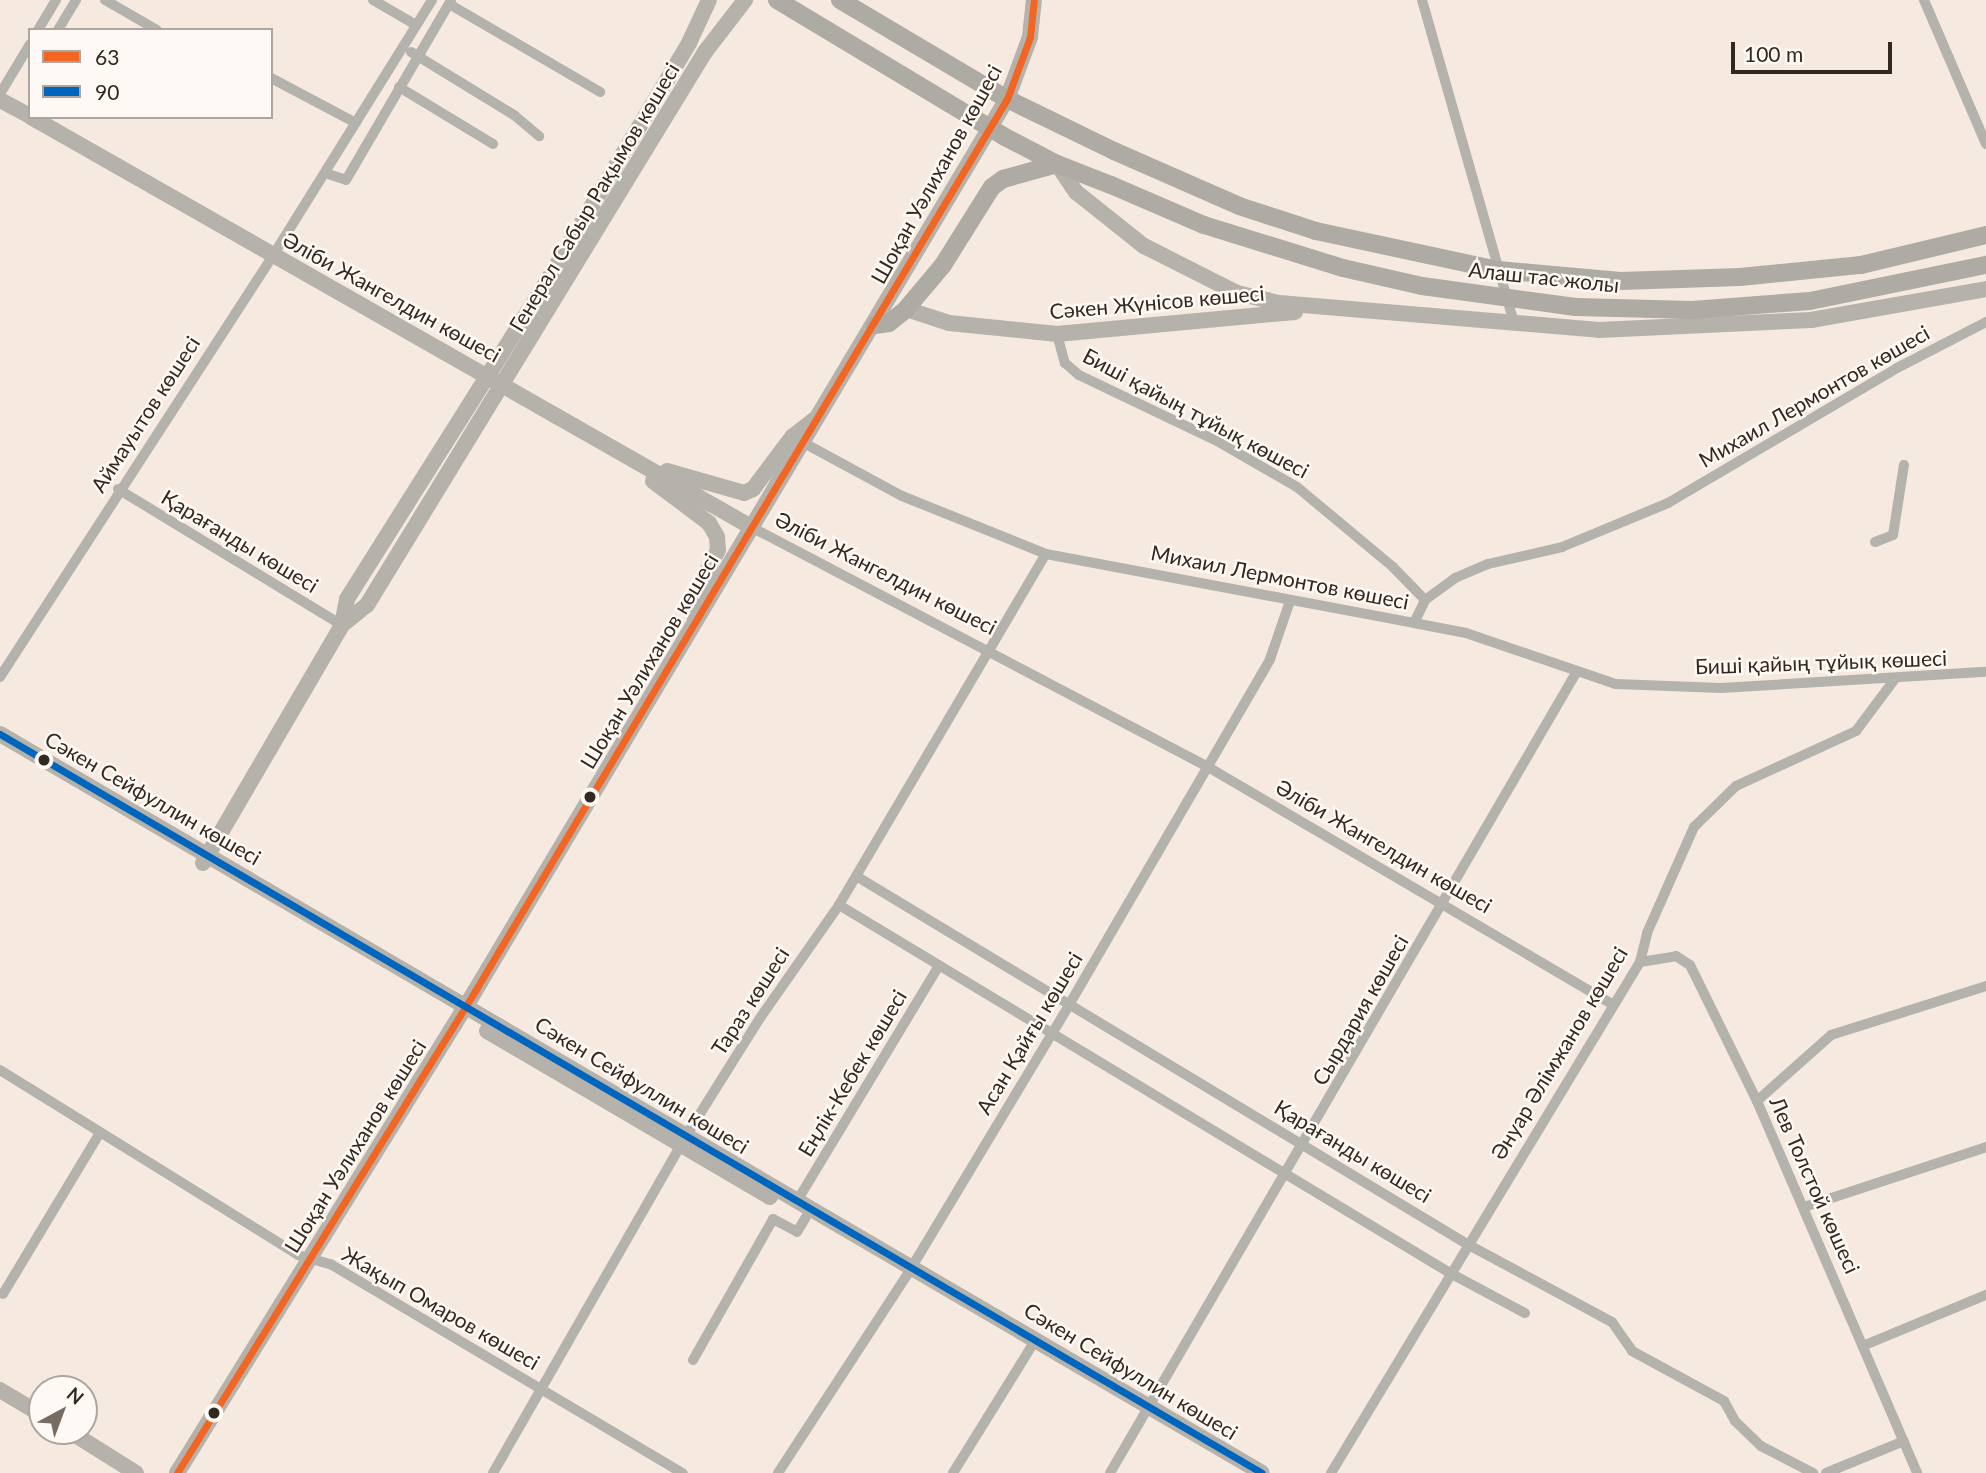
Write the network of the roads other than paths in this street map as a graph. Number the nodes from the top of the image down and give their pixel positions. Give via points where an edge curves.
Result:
1 (56, 0) edge
2 (76, 0) edge
3 (105, 0) edge
4 (373, 0) edge
5 (432, 0) edge
6 (709, 0) edge
7 (745, 0) edge
8 (778, 0) edge
9 (840, 0) edge
10 (1034, 0) edge
11 (1422, 0) edge
12 (1924, 0) edge
13 (450, 2) edge
14 (416, 25) junction
15 (39, 28) edge
16 (59, 28) edge
17 (154, 28) edge
18 (689, 43) junction
19 (403, 47) junction
20 (705, 52) junction
21 (417, 57) junction
22 (25, 58) edge
23 (273, 79) edge
24 (399, 86) junction
25 (600, 93) dead end
26 (0, 94) edge
27 (1007, 99) junction
28 (0, 100) edge
29 (28, 115) edge
30 (35, 119) edge
31 (356, 123) junction
32 (990, 128) junction
33 (539, 136) dead end
34 (493, 144) dead end
35 (1986, 144) edge
36 (1057, 164) junction
37 (325, 173) junction
38 (1986, 235) edge
39 (274, 254) junction
40 (1986, 265) edge
41 (1986, 289) edge
42 (1329, 308) junction
43 (906, 309) junction
44 (1986, 322) edge
45 (1514, 323) junction
46 (875, 325) junction
47 (1057, 334) junction
48 (488, 375) junction
49 (504, 384) junction
50 (821, 415) junction
51 (804, 443) junction
52 (625, 456) junction
53 (1904, 466) dead end
54 (118, 489) junction
55 (753, 528) junction
56 (1875, 542) dead end
57 (1046, 554) junction
58 (1425, 600) junction
59 (1290, 601) junction
60 (1414, 623) junction
61 (342, 625) junction
62 (690, 633) junction
63 (989, 650) junction
64 (1576, 673) junction
65 (1986, 673) edge
66 (0, 677) edge
67 (1894, 680) junction
68 (0, 734) edge
69 (0, 746) edge
70 (1208, 767) junction
71 (205, 859) junction
72 (856, 876) junction
73 (839, 905) junction
74 (1442, 905) junction
75 (1640, 962) junction
76 (939, 966) junction
77 (1986, 986) edge
78 (1612, 1004) junction
79 (1069, 1005) junction
80 (466, 1010) junction
81 (1051, 1034) junction
82 (0, 1070) edge
83 (1757, 1101) junction
84 (99, 1134) junction
85 (683, 1142) junction
86 (1305, 1143) junction
87 (1986, 1147) edge
88 (1286, 1175) junction
89 (797, 1201) junction
90 (1804, 1207) junction
91 (806, 1217) junction
92 (1467, 1244) junction
93 (310, 1259) junction
94 (910, 1271) junction
95 (1450, 1273) junction
96 (3, 1294) dead end
97 (1986, 1295) edge
98 (1525, 1313) dead end
99 (1865, 1345) junction
100 (1031, 1347) junction
101 (693, 1360) dead end
102 (0, 1390) edge
103 (543, 1390) junction
104 (28, 1407) edge
105 (1147, 1410) junction
106 (1904, 1441) junction
107 (91, 1445) edge
108 (136, 1473) edge
109 (177, 1473) edge
110 (493, 1473) edge
111 (683, 1473) edge
112 (778, 1473) edge
113 (953, 1473) edge
114 (1110, 1473) edge
115 (1244, 1473) edge
116 (1262, 1473) edge
117 (1331, 1473) edge
118 (1813, 1473) edge
119 (1826, 1473) edge
120 (1917, 1473) edge

1 - 15 street
2 - 16 street
3 - 17 street
4 - 14 street
5 - 14 street, Аймауытов көшесі
6 - 18 street, Генерал Сабыр Рақымов көшесі
7 - 20 street, Генерал Сабыр Рақымов көшесі
8 - 32 main road, Алаш тас жолы
9 - 27 main road, Алаш тас жолы
10 - 27 street, Шоқан Уәлиханов көшесі via 1030,37
11 - 45 street
12 - 35 street
13 - 21 street
13 - 25 street
14 - 19 street, Аймауытов көшесі
18 - 20 street
18 - 48 street, Генерал Сабыр Рақымов көшесі
19 - 21 street
19 - 31 street, Аймауытов көшесі
20 - 49 street, Генерал Сабыр Рақымов көшесі
21 - 24 street
21 - 33 street via 514,115
22 - 26 street
23 - 31 street
24 - 34 street
24 - 37 street via 346,180
27 - 32 street, Шоқан Уәлиханов көшесі
27 - 38 main road, Алаш тас жолы, bridge via 1240,206 1315,231 1498,270 1621,281 1740,277 1861,265
28 - 29 street, Әліби Жангелдин көшесі
30 - 39 street, Әліби Жангелдин көшесі
31 - 37 street, Аймауытов көшесі
32 - 36 main road, Алаш тас жолы
32 - 46 street, Шоқан Уәлиханов көшесі
36 - 40 main road, Алаш тас жолы, bridge via 1203,225 1343,268 1422,286 1576,307 1692,310 1810,301
36 - 42 street via 1076,192 1144,246 1237,293
36 - 43 main road via 1003,179 992,187 943,265
37 - 39 street, Аймауытов көшесі
39 - 48 street, Әліби Жангелдин көшесі
39 - 54 street, Аймауытов көшесі
41 - 45 street via 1811,320 1599,330
42 - 45 street
42 - 47 street, Сәкен Жүнісов көшесі
43 - 46 main road via 889,323
43 - 47 street, Сәкен Жүнісов көшесі via 949,323
44 - 58 street, Михаил Лермонтов көшесі via 1897,368 1668,503 1562,547 1488,564 1455,578
46 - 50 street, Шоқан Уәлиханов көшесі
47 - 58 street, Биші қайың тұйық көшесі via 1065,363 1079,375 1217,441 1297,487 1393,567
48 - 49 street, Әліби Жангелдин көшесі
48 - 61 street, Генерал Сабыр Рақымов көшесі via 347,599
49 - 52 street, Әліби Жангелдин көшесі
49 - 61 street, Генерал Сабыр Рақымов көшесі via 367,605
50 - 51 street, Шоқан Уәлиханов көшесі
50 - 52 street via 792,437 754,489 740,494
51 - 55 street, Шоқан Уәлиханов көшесі
51 - 57 street, Михаил Лермонтов көшесі via 902,496
52 - 55 street, Әліби Жангелдин көшесі
52 - 62 street via 709,523 717,537 718,550 702,582
53 - 56 street via 1893,535
54 - 61 street, Қарағанды көшесі
54 - 66 street, Аймауытов көшесі
55 - 62 street, Шоқан Уәлиханов көшесі
55 - 63 street, Әліби Жангелдин көшесі
57 - 59 street, Михаил Лермонтов көшесі
57 - 63 street, Тараз көшесі
58 - 60 street, Михаил Лермонтов көшесі
59 - 60 street, Михаил Лермонтов көшесі
59 - 70 street, Асан Қайғы көшесі via 1270,659
60 - 64 street, Биші қайың тұйық көшесі via 1466,633
61 - 71 street, Генерал Сабыр Рақымов көшесі
62 - 80 street, Шоқан Уәлиханов көшесі
63 - 70 street, Әліби Жангелдин көшесі
63 - 72 street, Тараз көшесі
64 - 67 street, Биші қайың тұйық көшесі via 1616,684 1721,688
64 - 74 street, Сырдария көшесі
65 - 67 street, Биші қайың тұйық көшесі
67 - 75 street, Әнуар Әлімжанов көшесі via 1856,731 1752,777 1711,807 1694,827 1647,933
68 - 71 street, Сәкен Сейфуллин көшесі
69 - 71 street, Сәкен Сейфуллин көшесі
70 - 74 street, Әліби Жангелдин көшесі
70 - 79 street, Асан Қайғы көшесі
71 - 80 street, Сәкен Сейфуллин көшесі
72 - 73 street, Тараз көшесі
72 - 79 street, Қарағанды көшесі
73 - 76 street
73 - 85 street, Тараз көшесі via 760,1018
74 - 78 street, Әліби Жангелдин көшесі
74 - 86 street, Сырдария көшесі
75 - 78 street, Әнуар Әлімжанов көшесі
75 - 83 street, Лев Толстой көшесі via 1676,956 1690,965
76 - 81 street
76 - 89 street, Еңлік-Кебек көшесі
77 - 83 street via 1831,1035
78 - 92 street, Әнуар Әлімжанов көшесі
79 - 81 street, Асан Қайғы көшесі
79 - 86 street, Қарағанды көшесі
80 - 85 street, Сәкен Сейфуллин көшесі
80 - 93 street, Шоқан Уәлиханов көшесі
81 - 88 street
81 - 94 street, Асан Қайғы көшесі
82 - 84 street, Жақып Омаров көшесі
83 - 90 street, Лев Толстой көшесі
84 - 93 street, Жақып Омаров көшесі
84 - 96 street
85 - 89 street, Сәкен Сейфуллин көшесі
85 - 91 street, Сәкен Сейфуллин көшесі
85 - 103 street, Тараз көшесі
86 - 88 street, Сырдария көшесі
86 - 92 street, Қарағанды көшесі
87 - 90 street
88 - 95 street
88 - 105 street, Сырдария көшесі
89 - 94 street, Сәкен Сейфуллин көшесі
90 - 99 street, Лев Толстой көшесі
91 - 94 street, Сәкен Сейфуллин көшесі
91 - 101 street via 797,1232 773,1219
92 - 95 street, Әнуар Әлімжанов көшесі
92 - 118 street, Қарағанды көшесі via 1612,1322 1632,1351 1724,1401 1735,1421 1761,1446
93 - 103 street, Жақып Омаров көшесі via 332,1265
93 - 109 street, Шоқан Уәлиханов көшесі
94 - 100 street, Сәкен Сейфуллин көшесі
94 - 105 street, Сәкен Сейфуллин көшесі
94 - 112 street, Асан Қайғы көшесі
95 - 98 street
95 - 117 street, Әнуар Әлімжанов көшесі
97 - 99 street
99 - 106 street, Лев Толстой көшесі
100 - 105 street, Сәкен Сейфуллин көшесі
100 - 113 street, Сәкен Сейфуллин көшесі
102 - 104 street
103 - 110 street, Тараз көшесі
103 - 111 street, Жақып Омаров көшесі
105 - 114 street, Сырдария көшесі
105 - 115 street, Сәкен Сейфуллин көшесі
105 - 116 street, Сәкен Сейфуллин көшесі
106 - 119 street
106 - 120 street, Лев Толстой көшесі
107 - 108 street

